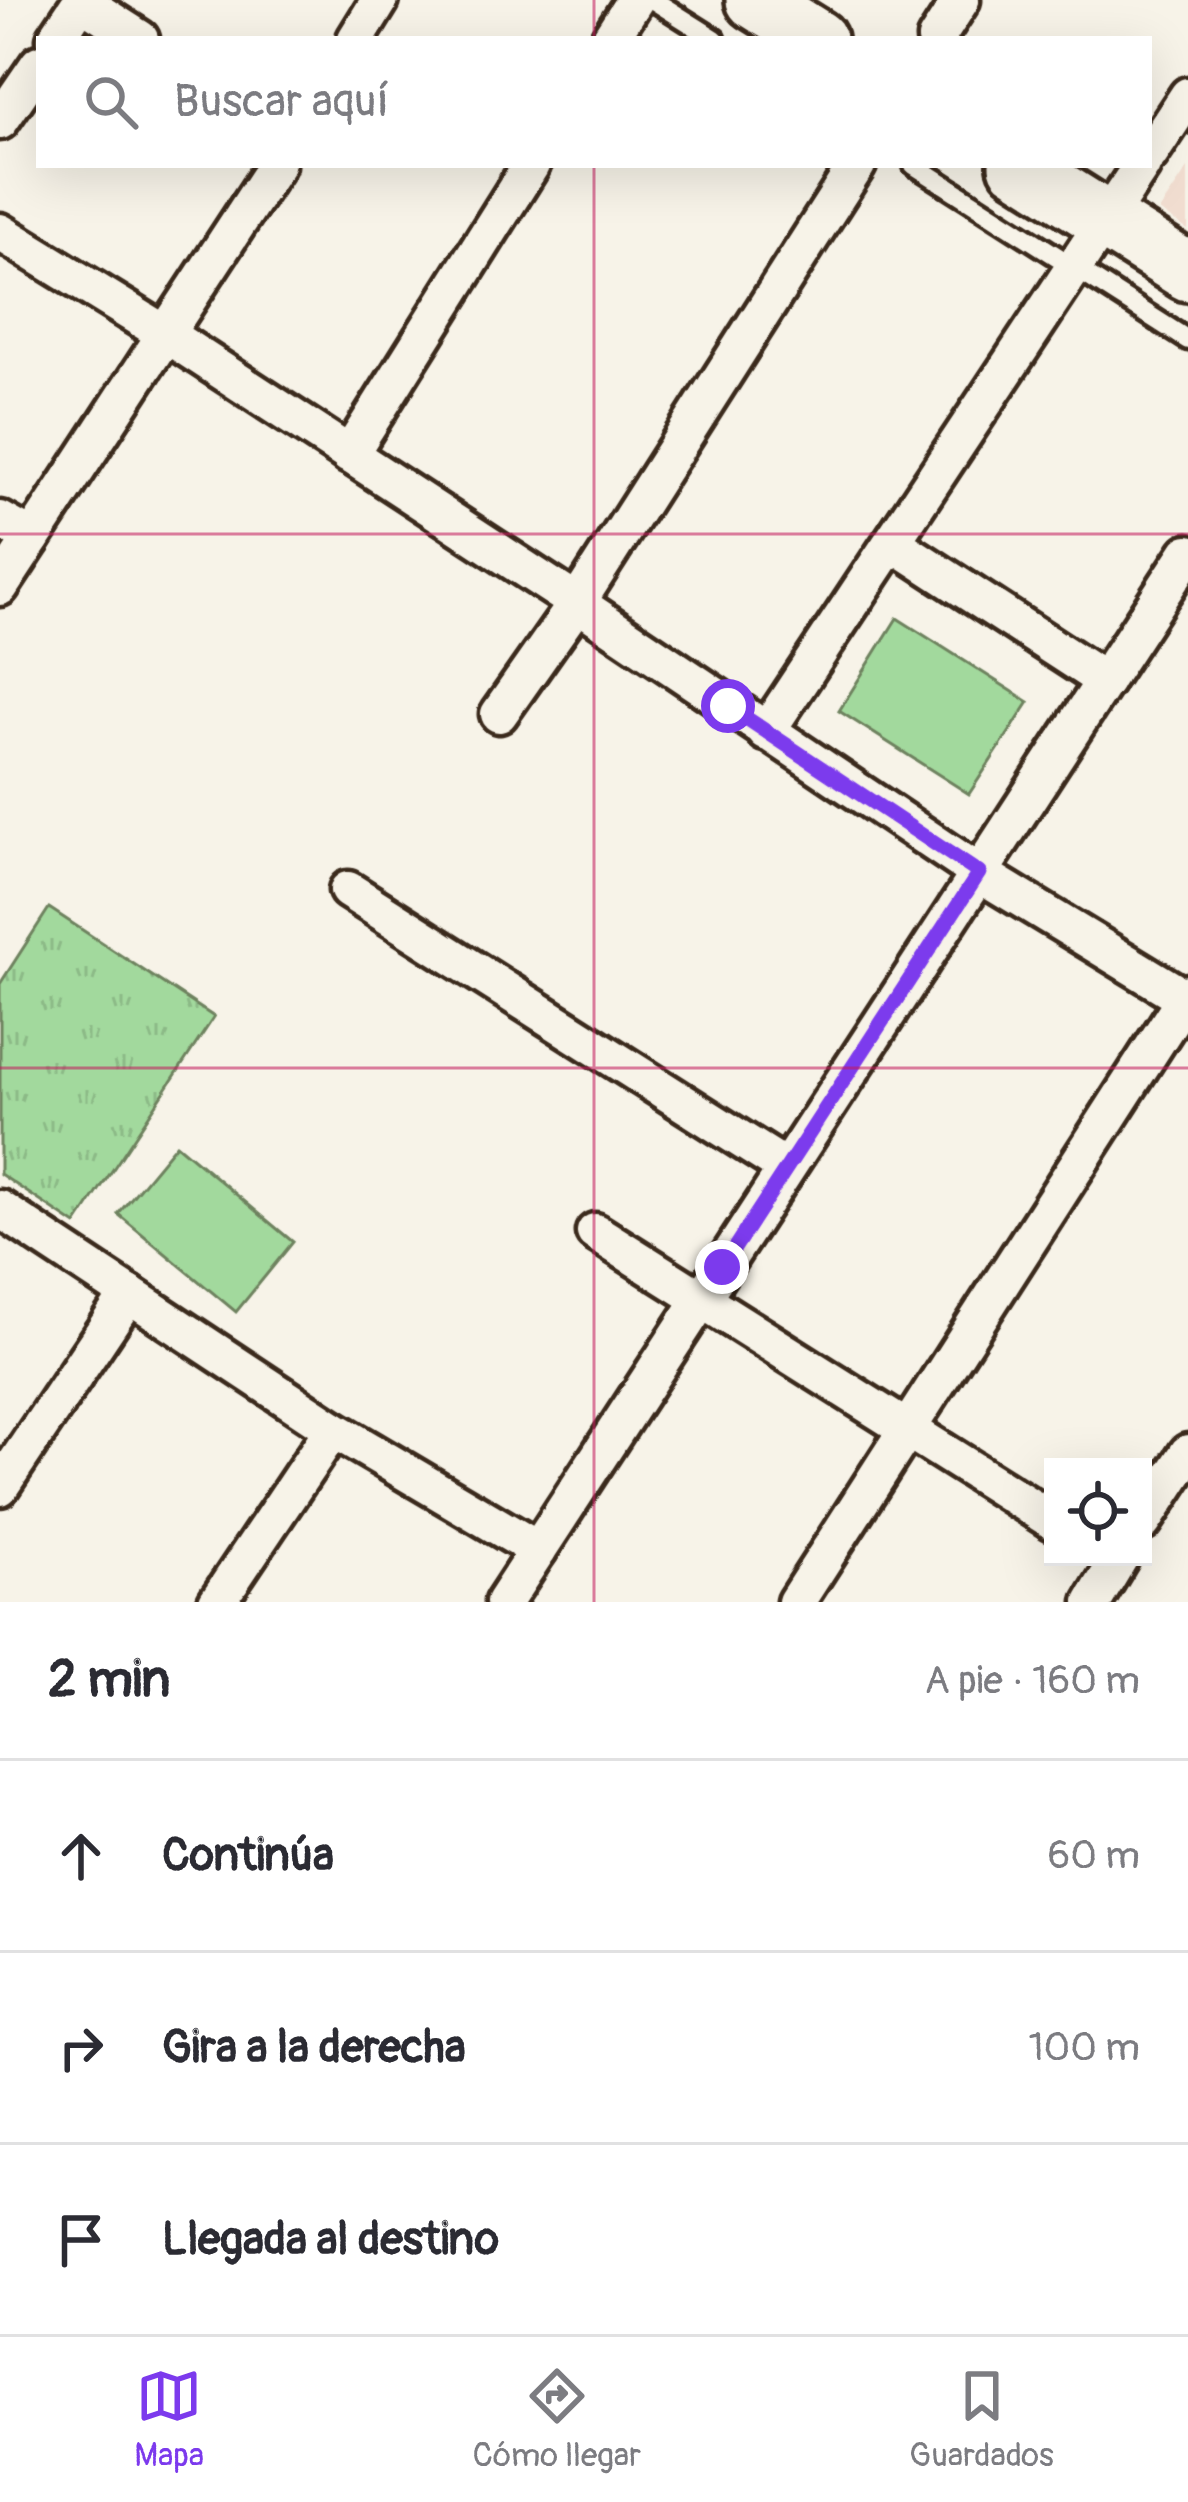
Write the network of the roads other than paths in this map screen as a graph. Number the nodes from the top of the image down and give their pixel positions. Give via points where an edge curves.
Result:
1 (82, 0) edge
2 (380, 0) edge
3 (635, 0) edge
4 (653, 0) edge
5 (755, 0) edge
6 (961, 0) edge
7 (58, 36) edge
8 (136, 36) edge
9 (358, 36) edge
10 (612, 36) edge
11 (710, 36) edge
12 (812, 36) edge
13 (938, 36) edge
14 (36, 68) edge
15 (1188, 96) edge
16 (0, 122) edge
17 (1152, 150) edge
18 (274, 168) edge
19 (529, 168) edge
20 (855, 168) edge
21 (919, 168) edge
22 (1023, 168) edge
23 (1140, 168) edge
24 (1106, 220) junction
25 (0, 232) edge
26 (1075, 266) junction
27 (1188, 272) edge
28 (167, 335) junction
29 (1188, 340) edge
30 (349, 455) junction
31 (16, 529) edge
32 (893, 543) junction
33 (1188, 553) edge
34 (0, 587) edge
35 (577, 603) junction
36 (1105, 681) junction
37 (499, 714) dead end
38 (766, 732) junction
39 (979, 873) junction
40 (348, 890) dead end
41 (1187, 997) edge
42 (786, 1168) junction
43 (0, 1209) edge
44 (595, 1232) dead end
45 (129, 1294) junction
46 (701, 1300) junction
47 (333, 1429) junction
48 (907, 1430) junction
49 (1188, 1453) edge
50 (0, 1487) edge
51 (1152, 1508) edge
52 (1044, 1515) edge
53 (538, 1550) junction
54 (1112, 1566) edge
55 (218, 1602) edge
56 (504, 1602) edge
57 (796, 1602) edge
58 (1093, 1602) edge

1 - 7 street
1 - 8 street
2 - 9 street
3 - 10 street
4 - 11 lane
5 - 12 main road
6 - 13 street
14 - 16 street
15 - 17 street
18 - 28 street
19 - 30 street
20 - 35 street
21 - 26 lane
22 - 24 main road
23 - 24 street
24 - 26 street
24 - 27 main road
25 - 28 street
26 - 29 lane
26 - 32 street
28 - 30 street
28 - 31 street
30 - 35 street
31 - 34 street
32 - 36 street
32 - 38 street
33 - 36 street
35 - 37 street
35 - 38 street
36 - 39 street
38 - 39 street
39 - 41 street
39 - 42 street
40 - 42 street
41 - 48 street
42 - 46 street
43 - 45 street
44 - 46 street
45 - 47 street
45 - 50 street
46 - 48 street
46 - 53 street
47 - 53 street
47 - 55 street
48 - 52 street
48 - 57 street
49 - 51 street
53 - 56 street
54 - 58 street

